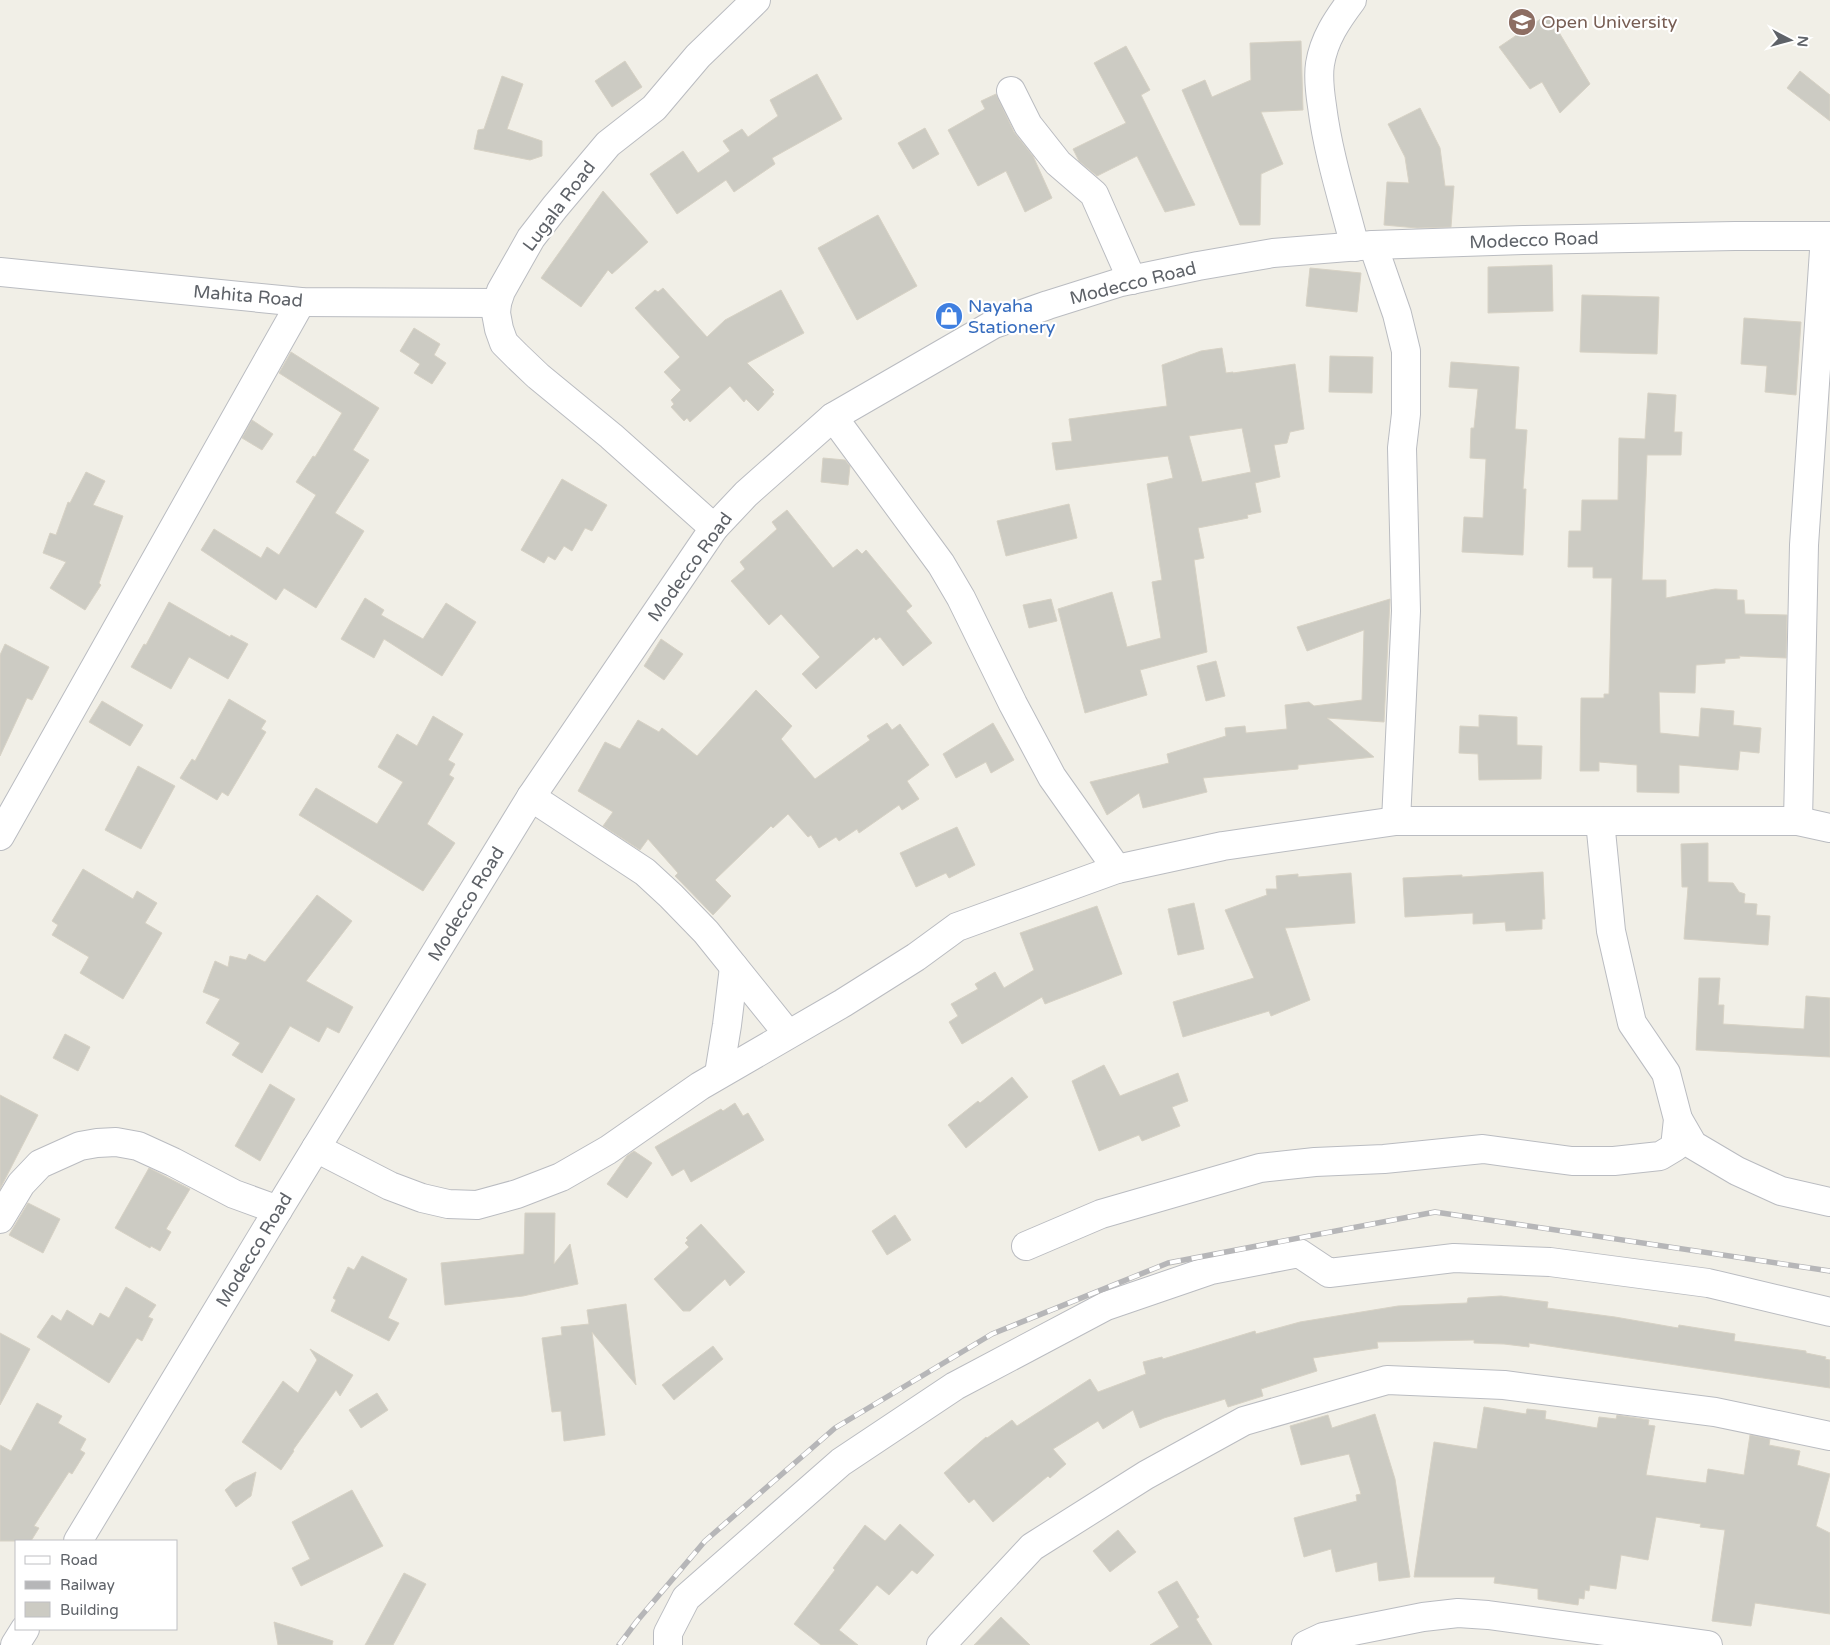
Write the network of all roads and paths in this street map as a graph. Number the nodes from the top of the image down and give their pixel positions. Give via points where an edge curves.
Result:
1 (756, 0) edge
2 (1343, 7) edge
3 (1011, 90) dead end
4 (1827, 236) edge
5 (1364, 246) junction
6 (0, 272) edge
7 (1132, 280) junction
8 (301, 302) junction
9 (497, 303) junction
10 (833, 417) junction
11 (714, 528) junction
12 (531, 798) junction
13 (1396, 821) junction
14 (1600, 821) junction
15 (1798, 821) junction
16 (1830, 828) edge
17 (0, 836) edge
18 (1117, 869) junction
19 (734, 967) junction
20 (788, 1034) junction
21 (719, 1074) junction
22 (1678, 1119) junction
23 (316, 1148) junction
24 (1830, 1202) edge
25 (278, 1210) junction
26 (0, 1219) edge
27 (1026, 1246) dead end
28 (1830, 1312) edge
29 (1830, 1436) edge
30 (79, 1540) edge
31 (24, 1630) edge
32 (1319, 1642) edge
33 (16, 1645) edge
34 (668, 1645) edge
35 (941, 1645) edge
36 (1708, 1645) edge

1 - 9 street, Lugala Road via 698,56 654,108 608,144 583,172 531,238
2 - 5 street via 1326,42 1320,65 1320,94 1325,132
3 - 7 street via 1028,125 1058,162 1094,194
4 - 5 street, Modecco Road via 1533,239
4 - 15 street via 1804,544
5 - 7 street, Modecco Road via 1254,256
5 - 13 street via 1398,314 1406,351 1406,414 1402,448 1406,611
6 - 8 street, Mahita Road
7 - 10 street, Modecco Road via 994,324
8 - 9 street, Mahita Road
8 - 17 street
9 - 11 street, Lugala Road via 498,329 504,343
10 - 11 street, Modecco Road via 746,494
10 - 18 street via 941,564 1052,777
11 - 12 street, Modecco Road
12 - 19 street via 644,872 706,932
12 - 23 street, Modecco Road
13 - 14 street
13 - 18 street via 1232,845
14 - 15 street
14 - 22 street via 1611,931 1632,1023 1666,1073
15 - 16 street
18 - 20 street via 957,927 916,957
19 - 20 street
19 - 21 street
20 - 21 street
21 - 23 street via 608,1150 561,1177 497,1201 477,1205 448,1204 422,1198 390,1186
22 - 24 street via 1693,1144 1737,1171 1781,1191
22 - 27 street via 1675,1147 1660,1156 1572,1161 1483,1149 1260,1168 1101,1214
23 - 25 street, Modecco Road
25 - 26 street via 234,1194 138,1146 116,1142 80,1146 40,1164 21,1184
25 - 30 street, Modecco Road
28 - 34 street via 1708,1283 1550,1262 1454,1258 1328,1274 1299,1253 1211,1270 1106,1306 955,1386 841,1462 686,1598 668,1634
29 - 35 street via 1715,1412 1504,1385 1387,1380 1244,1421 1146,1475 1032,1548
31 - 33 street
32 - 36 street via 1423,1617 1458,1613

